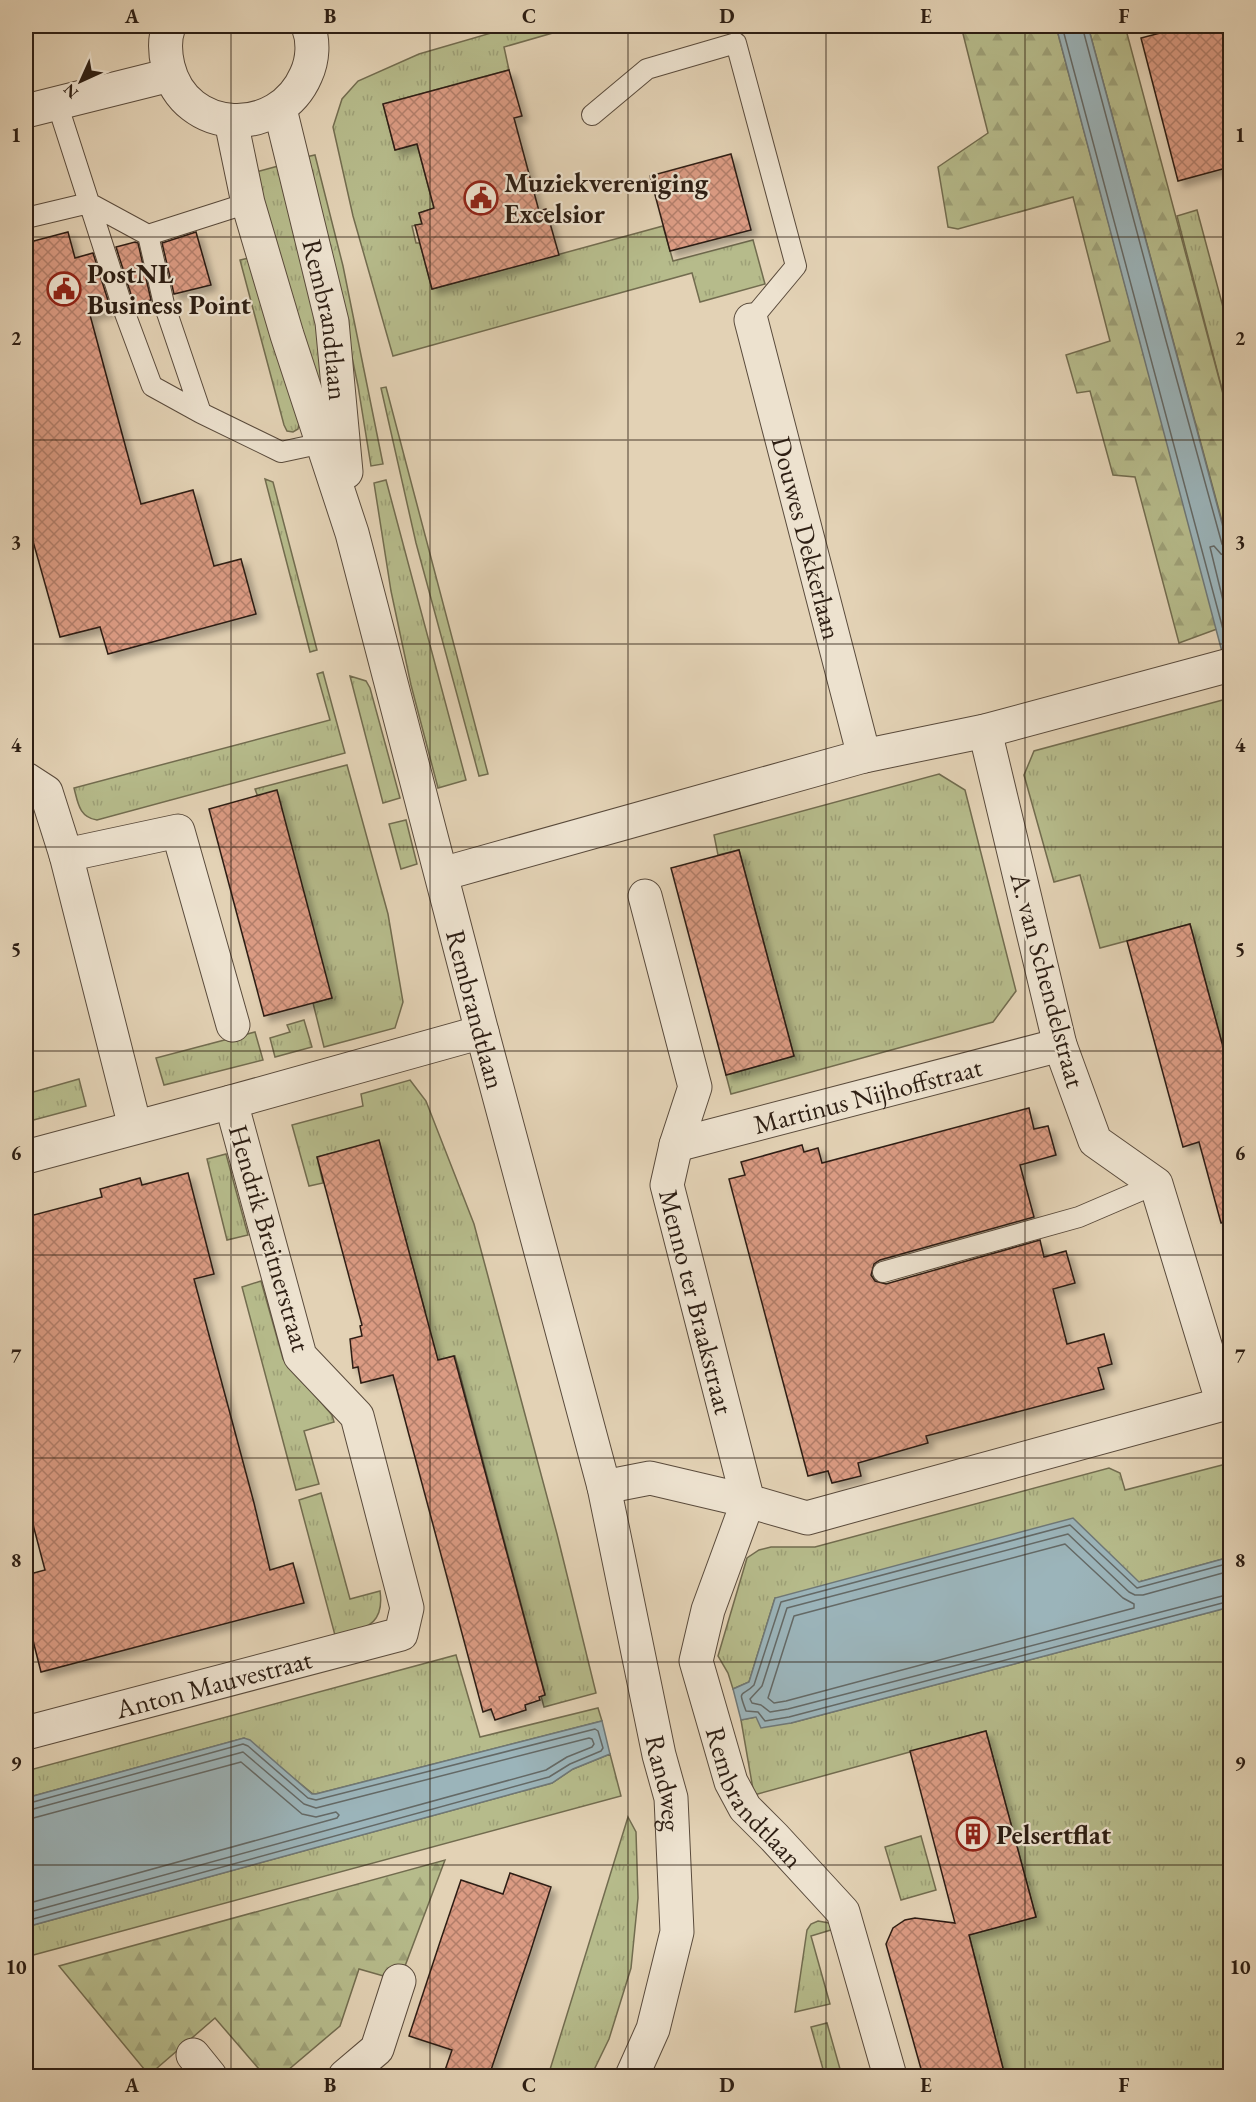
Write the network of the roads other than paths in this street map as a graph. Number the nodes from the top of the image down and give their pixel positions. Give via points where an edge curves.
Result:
1 (169, 26) edge
2 (315, 27) edge
3 (170, 75) junction
4 (57, 103) junction
5 (280, 108) junction
6 (26, 111) edge
7 (592, 115) dead end
8 (231, 121) junction
9 (89, 203) junction
10 (248, 203) junction
11 (26, 218) edge
12 (148, 235) junction
13 (751, 320) joint
14 (201, 413) junction
15 (322, 442) junction
16 (352, 534) junction
17 (1223, 667) edge
18 (985, 731) junction
19 (864, 756) junction
20 (26, 779) edge
21 (66, 855) junction
22 (442, 874) junction
23 (645, 896) dead end
24 (233, 1025) dead end
25 (482, 1032) junction
26 (1060, 1045) junction
27 (231, 1102) junction
28 (135, 1127) junction
29 (676, 1145) junction
30 (26, 1157) edge
31 (1156, 1184) junction
32 (883, 1272) dead end
33 (604, 1486) junction
34 (748, 1501) junction
35 (401, 1634) joint
36 (26, 1733) edge
37 (399, 1981) dead end
38 (345, 2076) edge
39 (632, 2076) edge
40 (890, 2076) edge

1 - 3 street via 165,52
2 - 5 street via 309,67 298,91
3 - 4 street
3 - 8 street via 182,95 200,110
4 - 6 street
4 - 9 lane
5 - 8 street via 248,121
5 - 16 street, Rembrandtlaan via 332,322
7 - 13 lane via 647,69 736,43 796,266
8 - 10 street, Rembrandtlaan
9 - 11 lane
9 - 12 lane
9 - 14 lane via 152,386
10 - 12 lane
10 - 15 street, Rembrandtlaan
12 - 14 lane via 164,304
13 - 19 street, Douwes Dekkerlaan
14 - 15 lane via 281,452
15 - 16 street, Rembrandtlaan
16 - 22 street, Rembrandtlaan
17 - 18 street
18 - 19 street
18 - 26 street, A. van Schendelstraat
19 - 22 street
20 - 21 street via 46,792
21 - 24 street via 178,831
21 - 28 street
22 - 25 street, Rembrandtlaan
23 - 29 street, Menno ter Braakstraat via 695,1087
25 - 27 street
25 - 33 street, Rembrandtlaan
26 - 29 street, Martinus Nijhoffstraat
26 - 31 street, A. van Schendelstraat via 1095,1141
27 - 28 street
27 - 35 street, Hendrik Breitnerstraat via 300,1356 357,1416 407,1608
28 - 30 street
29 - 34 street, Menno ter Braakstraat via 667,1185
31 - 32 lane via 1079,1217
31 - 34 street via 1223,1404 807,1518
33 - 34 street via 650,1478
33 - 39 street, Randweg via 647,1701 671,1798 677,1932 653,2029
34 - 40 street, Rembrandtlaan via 708,1610 696,1661 731,1782 745,1808 843,1912
35 - 36 street, Anton Mauvestraat
37 - 38 street via 377,2049

